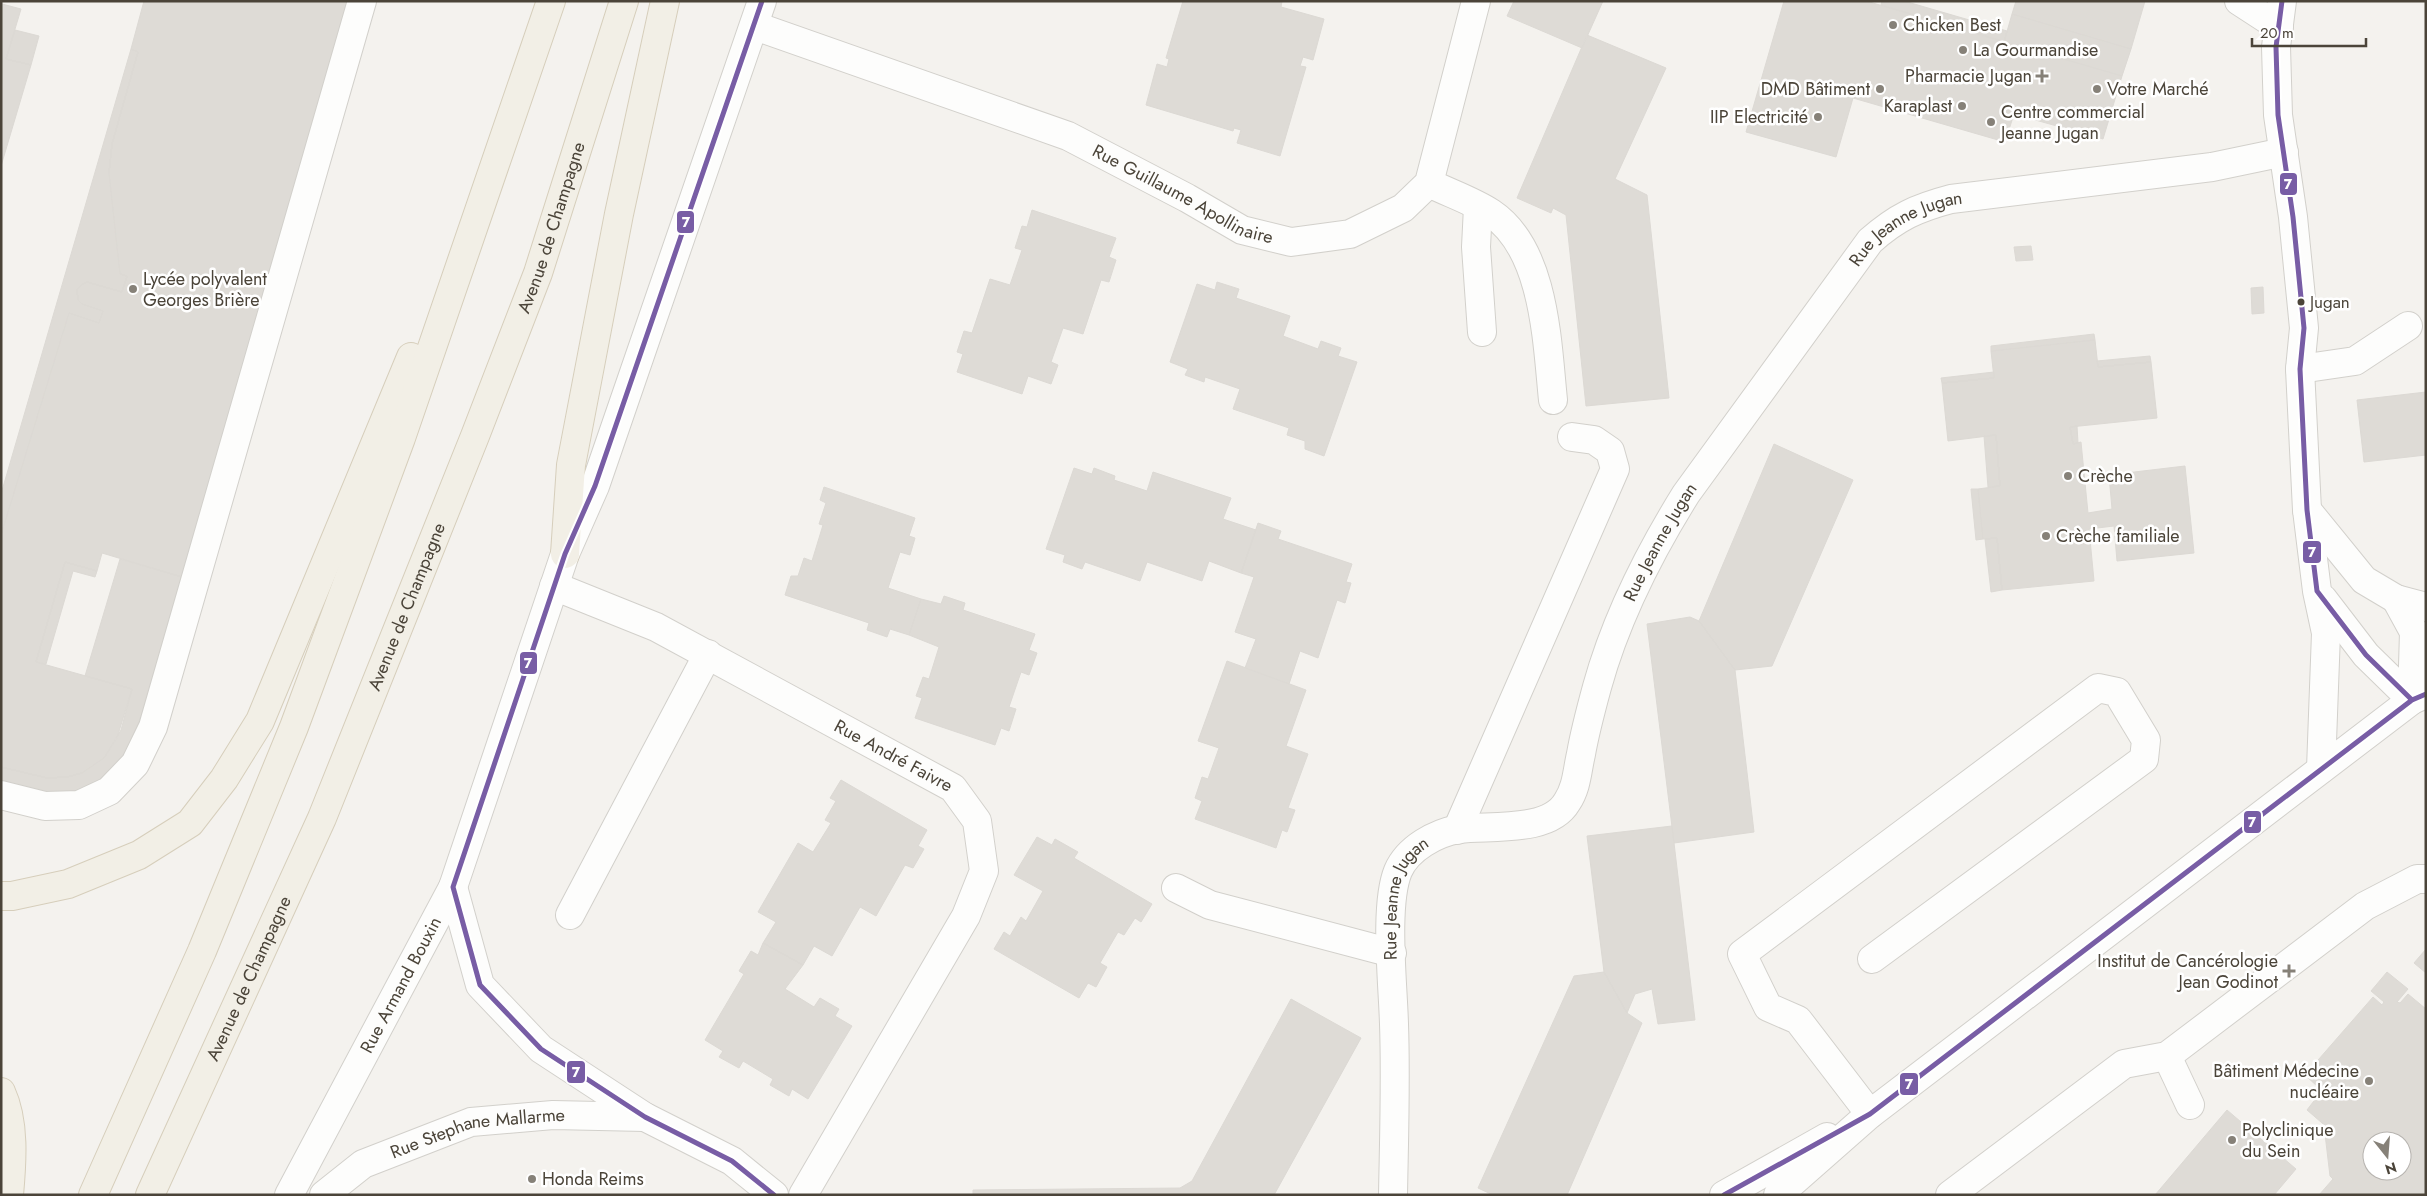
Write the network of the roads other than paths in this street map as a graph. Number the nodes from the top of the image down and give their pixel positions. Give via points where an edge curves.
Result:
1 (362, 1) edge
2 (551, 1) edge
3 (624, 1) edge
4 (665, 1) edge
5 (1476, 1) edge
6 (2239, 1) edge
7 (759, 14) edge
8 (2281, 14) edge
9 (523, 88) junction
10 (2284, 152) junction
11 (1429, 183) junction
12 (1478, 207) junction
13 (2408, 326) dead end
14 (1482, 332) dead end
15 (2300, 370) junction
16 (1553, 400) dead end
17 (1572, 436) dead end
18 (2308, 510) junction
19 (565, 554) junction
20 (554, 586) junction
21 (2316, 591) junction
22 (2396, 599) junction
23 (2426, 607) edge
24 (708, 654) junction
25 (2426, 674) edge
26 (2419, 697) edge
27 (2321, 769) junction
28 (1, 795) edge
29 (1457, 830) junction
30 (2426, 879) edge
31 (452, 887) junction
32 (1176, 888) dead end
33 (1, 896) edge
34 (570, 915) dead end
35 (1392, 954) junction
36 (1872, 960) dead end
37 (2167, 1056) junction
38 (1, 1092) edge
39 (2190, 1105) dead end
40 (634, 1108) junction
41 (1870, 1114) junction
42 (9, 1195) edge
43 (93, 1195) edge
44 (150, 1195) edge
45 (289, 1195) edge
46 (324, 1195) edge
47 (774, 1195) edge
48 (803, 1195) edge
49 (1394, 1195) edge
50 (1724, 1195) edge
51 (1778, 1195) edge
52 (1950, 1195) edge

1 - 28 street via 153,727 135,764 109,791 78,805 45,806
2 - 9 main road
3 - 44 main road, Avenue de Champagne via 538,274 475,436 322,818
4 - 19 main road via 619,214 571,465
5 - 11 street
6 - 8 street
7 - 11 street, Rue Guillaume Apollinaire via 1068,136 1242,230 1291,242 1350,234 1403,208
7 - 19 street, Rue Armand Bouxin via 595,486
8 - 10 street via 2276,47 2278,115
9 - 33 main road via 260,721 224,779 190,822 139,855 68,884
9 - 43 main road via 401,438 294,728 202,951
10 - 15 street via 2304,328
10 - 29 street, Rue Jeanne Jugan via 2212,167 1951,199 1922,206 1884,229 1852,266 1663,531 1623,610 1607,652 1589,717 1576,783 1565,806 1536,823
11 - 12 street
12 - 14 street via 1476,247
12 - 16 street via 1491,213 1516,237 1533,273 1545,328
13 - 15 street via 2354,361
15 - 18 street
17 - 29 street via 1594,440 1610,451 1615,469
18 - 21 street
18 - 22 street via 2364,580
19 - 20 street, Rue Armand Bouxin
20 - 24 street, Rue André Faivre via 656,627
20 - 31 street, Rue Armand Bouxin
21 - 26 street via 2366,655
21 - 27 street via 2326,633
22 - 23 street
22 - 26 street via 2414,632
24 - 34 street
24 - 48 street, Rue André Faivre via 954,788 977,821 984,871 966,916
25 - 26 street
26 - 27 street
27 - 41 street
29 - 35 street, Rue Jeanne Jugan via 1441,834 1416,848 1398,870 1393,886
30 - 37 street via 2417,879 2365,906
31 - 40 street, Rue Stephane Mallarme via 480,985 541,1049
31 - 45 street, Rue Armand Bouxin
32 - 35 street via 1210,905
35 - 49 street, Rue Jeanne Jugan
36 - 41 street via 2144,759 2146,740 2117,692 2098,688 1742,954 1768,1007 1798,1020
37 - 39 street
37 - 52 street via 2124,1064
38 - 42 main road via 6,1102 12,1159
40 - 46 street, Rue Stephane Mallarme via 471,1122 363,1164
40 - 47 street, Rue Stephane Mallarme via 732,1161
41 - 50 street
41 - 51 street

